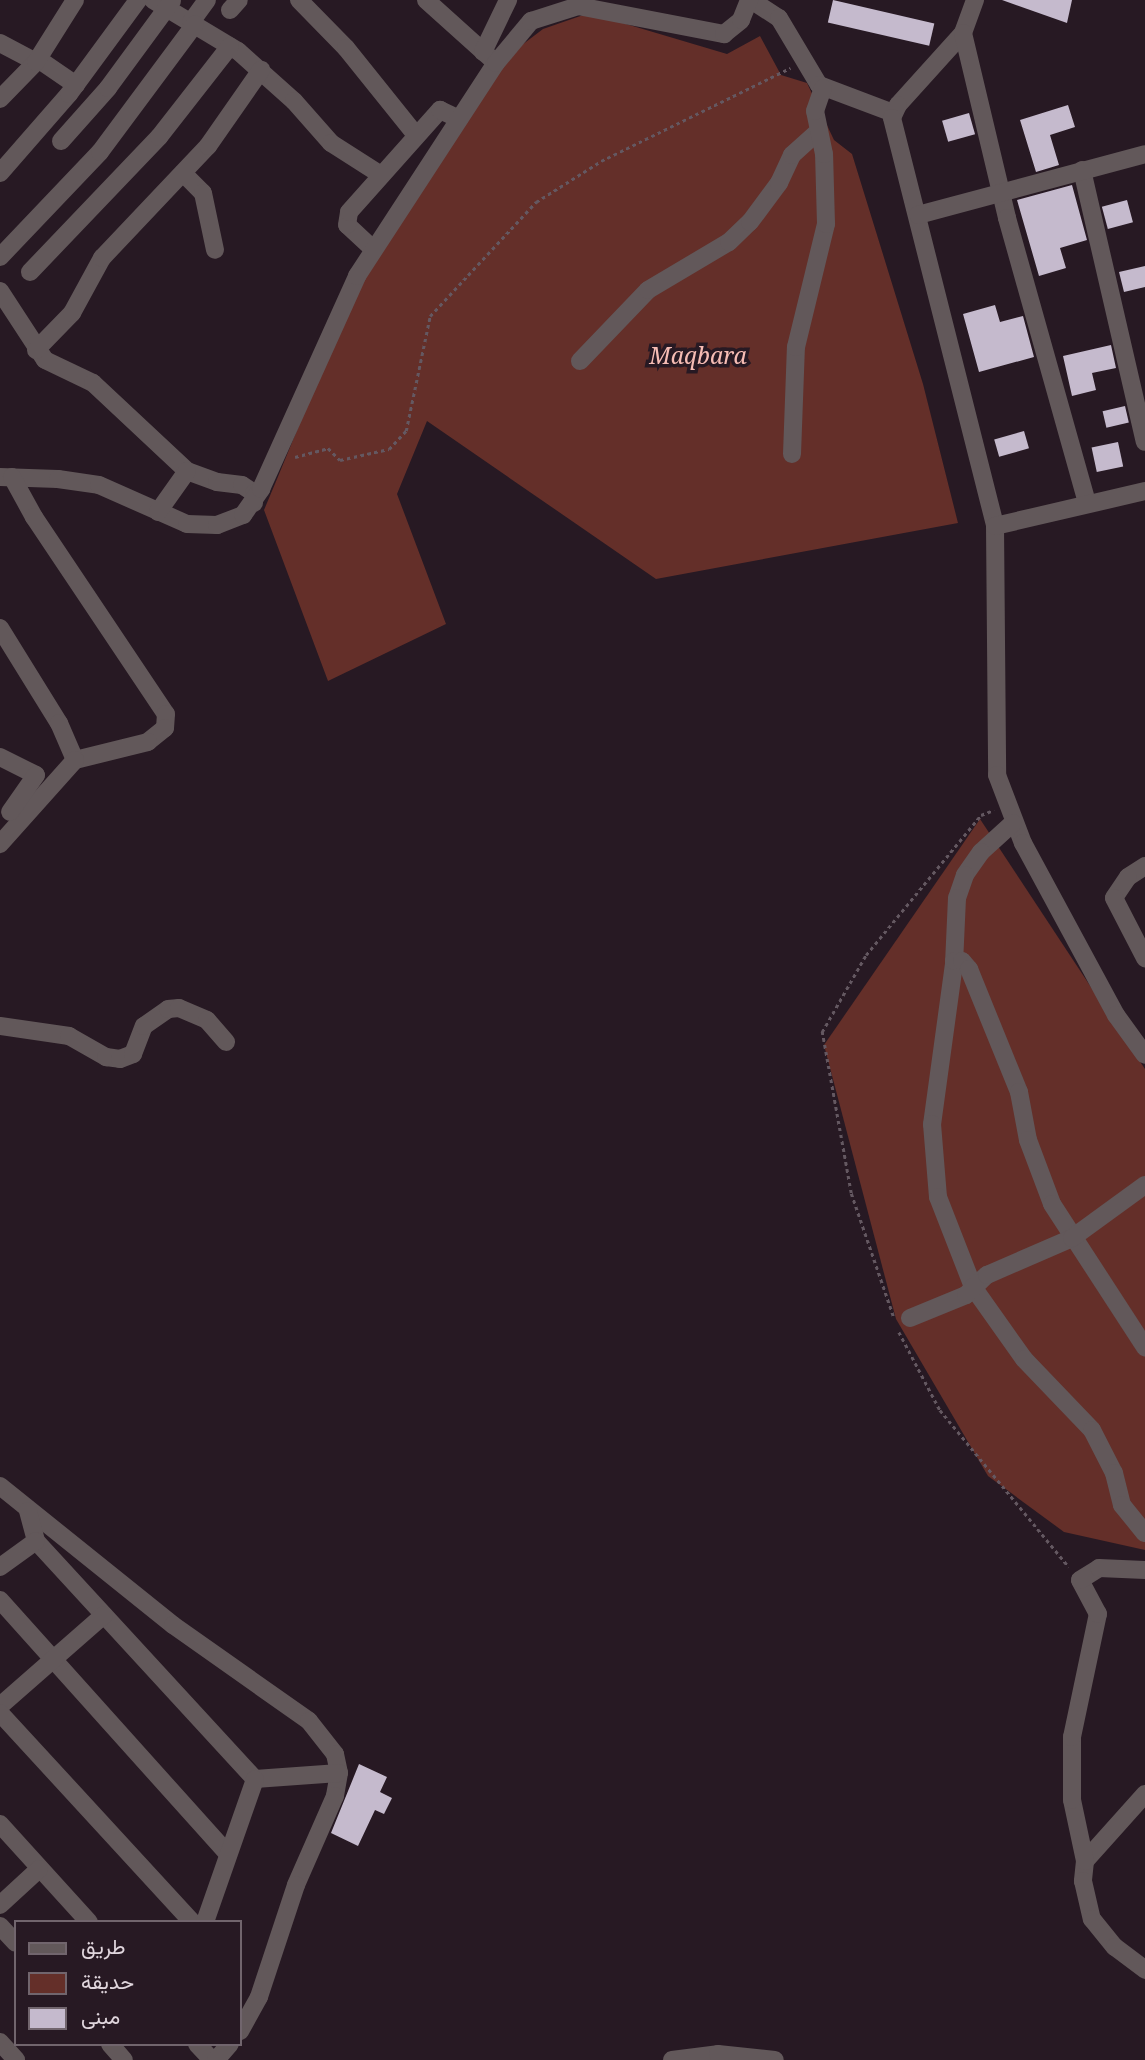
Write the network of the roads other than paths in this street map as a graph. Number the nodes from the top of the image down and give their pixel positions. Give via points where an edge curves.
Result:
1 (75, 0) edge
2 (138, 0) edge
3 (207, 0) edge
4 (299, 0) edge
5 (426, 0) edge
6 (508, 0) edge
7 (750, 0) edge
8 (975, 0) edge
9 (164, 3) edge
10 (193, 23) junction
11 (963, 33) junction
12 (0, 43) edge
13 (230, 46) junction
14 (489, 57) junction
15 (37, 60) junction
16 (261, 70) junction
17 (76, 85) junction
18 (823, 88) junction
19 (0, 99) edge
20 (893, 113) junction
21 (459, 119) junction
22 (819, 131) junction
23 (416, 135) junction
24 (61, 141) dead end
25 (1145, 154) edge
26 (1082, 170) junction
27 (0, 173) edge
28 (183, 173) junction
29 (381, 175) junction
30 (1002, 194) junction
31 (918, 215) junction
32 (373, 249) junction
33 (215, 250) dead end
34 (0, 257) edge
35 (30, 272) dead end
36 (0, 291) edge
37 (36, 351) junction
38 (580, 361) dead end
39 (1145, 442) edge
40 (792, 454) dead end
41 (187, 471) junction
42 (6, 477) edge
43 (1145, 491) edge
44 (254, 503) junction
45 (1087, 503) junction
46 (158, 512) junction
47 (995, 526) junction
48 (0, 628) edge
49 (0, 757) edge
50 (75, 761) junction
51 (1013, 824) junction
52 (0, 825) edge
53 (0, 844) edge
54 (1145, 866) edge
55 (1145, 958) edge
56 (954, 961) junction
57 (0, 1026) edge
58 (226, 1042) dead end
59 (1145, 1055) edge
60 (1145, 1185) edge
61 (1072, 1238) junction
62 (973, 1287) junction
63 (910, 1318) dead end
64 (1145, 1347) edge
65 (0, 1486) edge
66 (28, 1511) junction
67 (1145, 1533) edge
68 (36, 1541) junction
69 (0, 1567) edge
70 (1145, 1570) edge
71 (0, 1600) edge
72 (104, 1615) junction
73 (53, 1661) junction
74 (0, 1706) edge
75 (0, 1713) edge
76 (339, 1773) junction
77 (255, 1779) junction
78 (1145, 1794) edge
79 (0, 1824) edge
80 (226, 1852) junction
81 (1085, 1861) junction
82 (39, 1869) junction
83 (0, 1905) edge
84 (87, 1920) edge
85 (190, 1920) edge
86 (206, 1920) edge
87 (0, 1926) edge
88 (14, 1941) edge
89 (1145, 1970) edge
90 (242, 2027) edge
91 (0, 2042) edge
92 (112, 2046) edge
93 (199, 2046) edge
94 (228, 2046) edge
95 (16, 2060) edge
96 (124, 2060) edge
97 (214, 2060) edge
98 (672, 2060) edge
99 (775, 2060) edge

1 - 15 street
2 - 17 street
3 - 10 street
4 - 23 street via 346,48
5 - 14 street
6 - 14 street
7 - 14 street via 741,20 724,34 602,8 563,8 531,20
7 - 18 street via 779,18
8 - 11 street
9 - 10 street
9 - 24 street
10 - 13 street
10 - 34 street via 100,152
11 - 20 street
11 - 30 street
12 - 15 street
13 - 16 street
13 - 35 street via 159,137
14 - 21 street
15 - 17 street
15 - 19 street
16 - 28 street
16 - 29 street via 331,143
17 - 27 street
18 - 20 street
18 - 22 street via 815,111
20 - 31 street
21 - 23 street via 440,110
21 - 32 street
22 - 38 street via 792,155 779,183 750,222 720,248 648,290
22 - 40 street via 826,224 796,347
23 - 29 street
25 - 26 street
26 - 30 street
26 - 39 street
28 - 33 street via 203,194
28 - 37 street via 102,258 72,313
29 - 32 street via 346,219
30 - 31 street
30 - 45 street
31 - 47 street
32 - 44 street via 335,316
36 - 37 street
37 - 41 street via 93,383
41 - 44 street via 242,485 254,493
41 - 46 street
42 - 46 street via 99,485
42 - 50 street via 166,717 161,734 148,742
43 - 45 street
44 - 46 street via 243,516 217,525 187,524
45 - 47 street
47 - 51 street via 999,570 995,757
48 - 50 street via 59,723
49 - 52 street via 28,768 37,779
50 - 53 street via 18,818
51 - 56 street via 981,852 960,886
51 - 59 street via 1116,1015
54 - 55 street via 1128,877 1114,898
56 - 61 street via 962,961 969,969 1019,1093 1034,1159
56 - 62 street via 939,1052 932,1155 943,1214
57 - 58 street via 69,1036 106,1057 120,1059 132,1054 144,1026 174,1007 199,1015
60 - 61 street
61 - 62 street via 987,1275
61 - 64 street
62 - 63 street
62 - 67 street via 1024,1359 1092,1430 1114,1473 1122,1505
65 - 66 street
66 - 68 street
66 - 76 street via 173,1625 309,1721 330,1742
68 - 69 street
68 - 72 street
70 - 81 street via 1099,1568 1080,1580 1098,1614 1072,1737 1072,1800
71 - 73 street
72 - 73 street
72 - 77 street
73 - 74 street
73 - 80 street
75 - 85 street
76 - 77 street
76 - 90 street via 335,1796 296,1885 274,1959
77 - 80 street
78 - 81 street
79 - 82 street
80 - 86 street
81 - 89 street via 1083,1896 1092,1919 1115,1947
82 - 83 street
82 - 84 street
87 - 88 street
91 - 95 street
92 - 96 street
93 - 97 street
94 - 97 street
98 - 99 street via 718,2054

